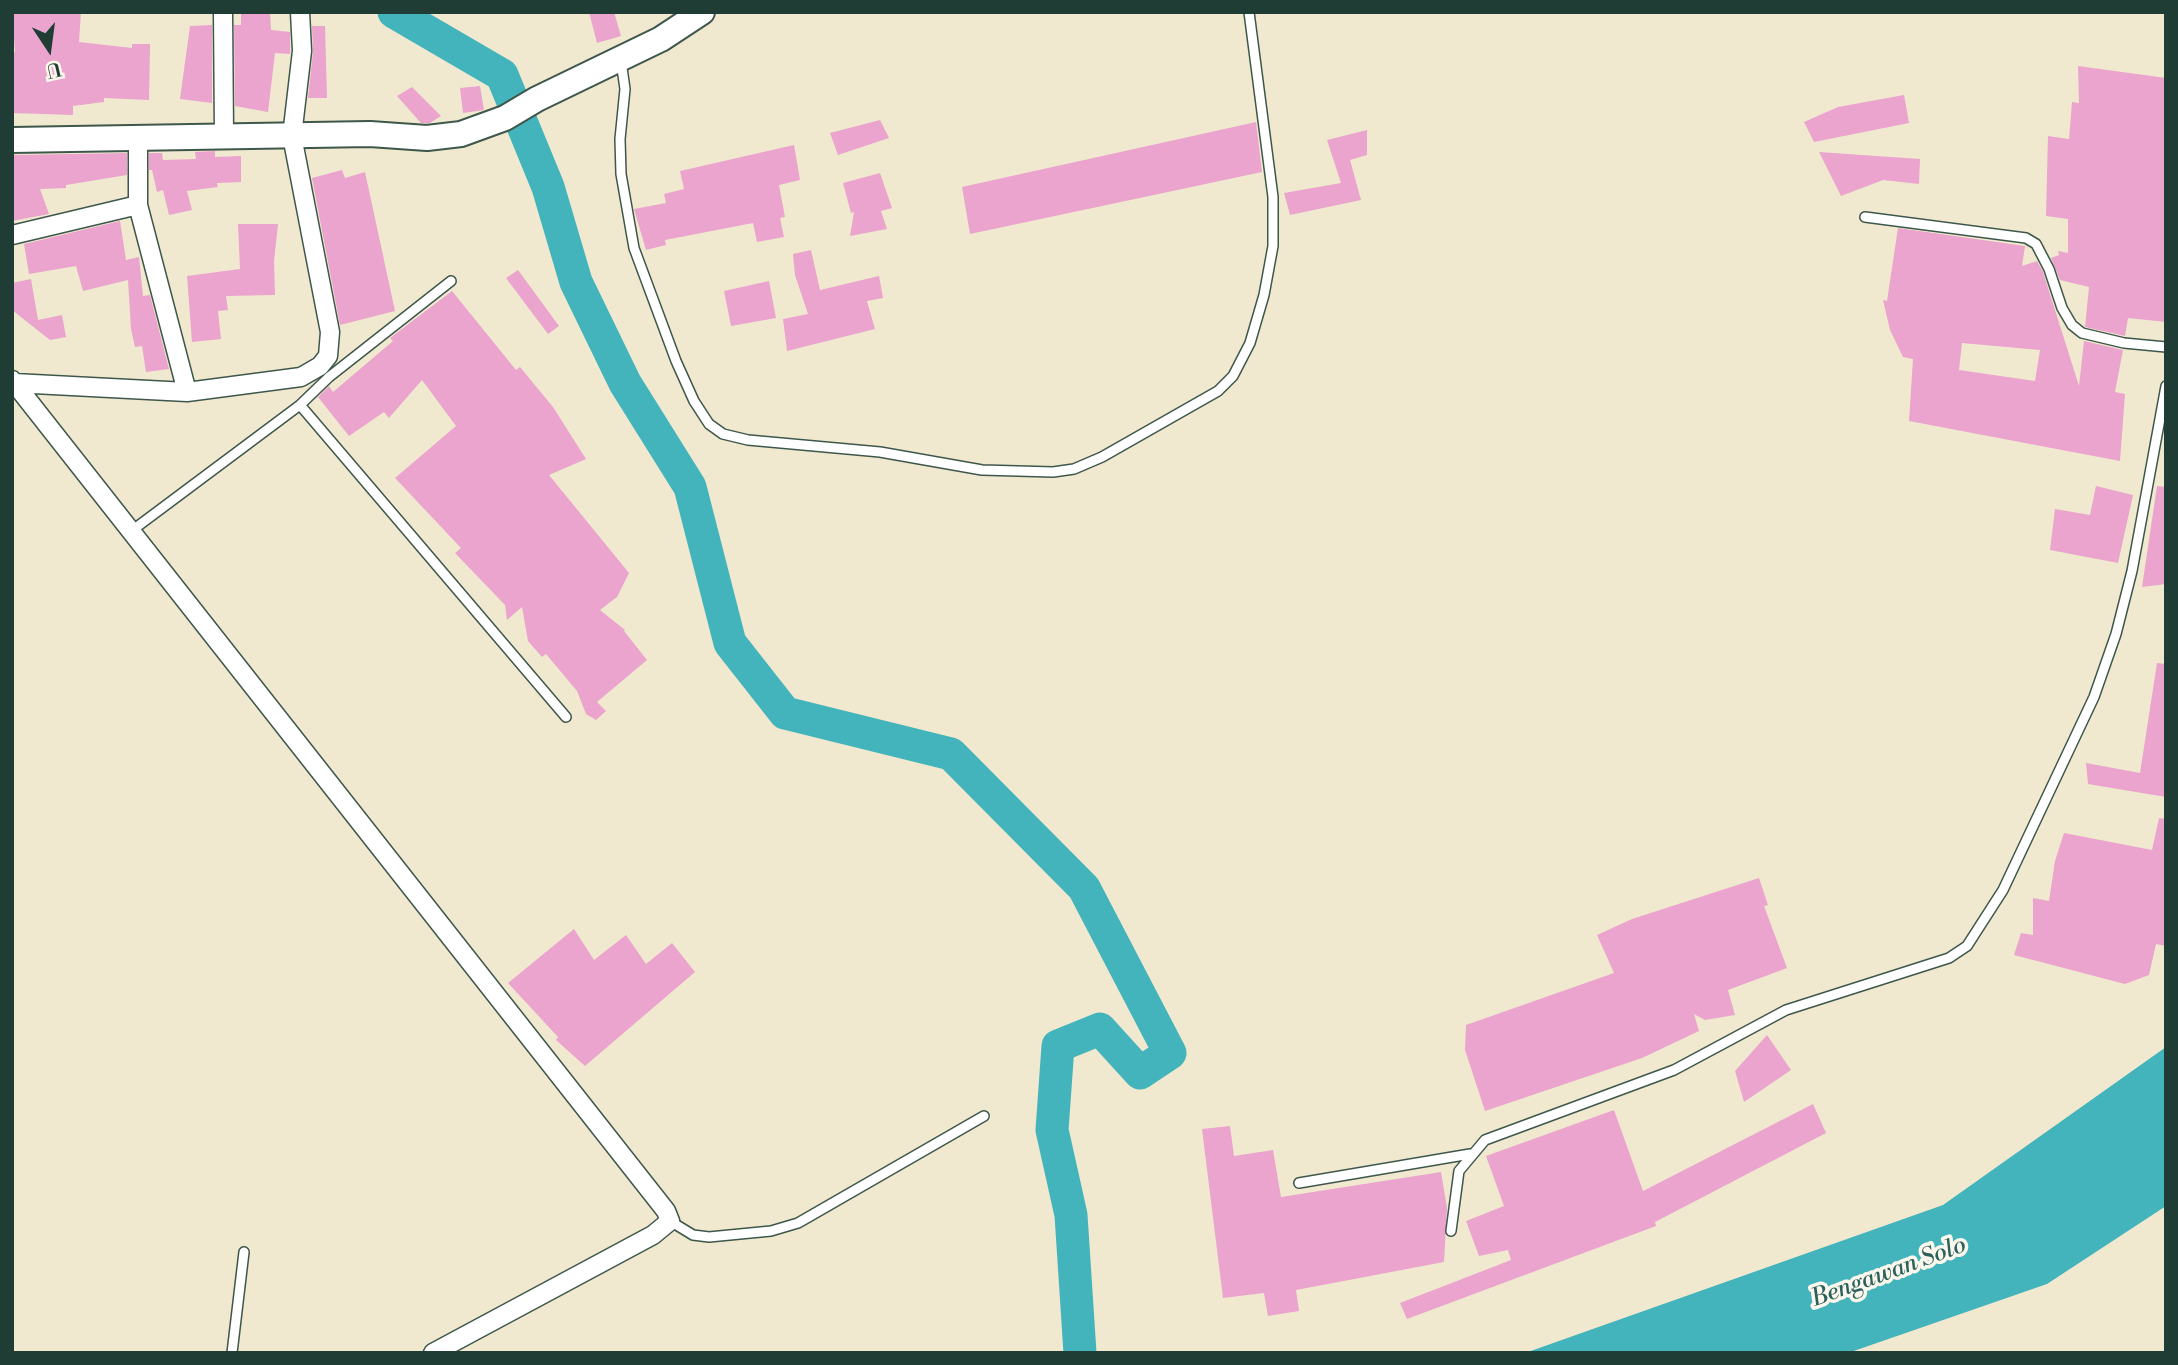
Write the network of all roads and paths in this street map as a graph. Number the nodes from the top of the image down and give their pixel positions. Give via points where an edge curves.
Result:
1 (223, 12) edge
2 (300, 12) edge
3 (702, 12) edge
4 (1249, 12) edge
5 (620, 59) junction
6 (225, 135) junction
7 (292, 135) junction
8 (138, 139) junction
9 (12, 140) edge
10 (138, 205) junction
11 (1865, 217) dead end
12 (12, 235) edge
13 (451, 281) dead end
14 (2166, 347) edge
15 (13, 382) edge
16 (2166, 386) edge
17 (187, 392) junction
18 (300, 405) junction
19 (130, 532) junction
20 (566, 717) dead end
21 (984, 1116) dead end
22 (1470, 1154) junction
23 (1299, 1183) dead end
24 (670, 1221) junction
25 (1451, 1231) dead end
26 (244, 1252) dead end
27 (232, 1353) edge
28 (433, 1353) edge

1 - 6 street
2 - 7 street via 302,51
3 - 5 street via 683,28
4 - 5 lane via 1273,197 1273,246 1250,343 1233,376 1218,391 1102,457 1053,472 982,470 880,452 748,440 723,434 709,424 676,361 634,248 621,174 625,89
5 - 7 street via 505,118 448,136
6 - 7 street
6 - 8 street
7 - 17 street via 330,332 328,356 301,377
8 - 9 street
8 - 10 street
10 - 12 street
10 - 17 street
11 - 14 lane via 2026,238 2042,254 2062,308 2082,333
13 - 18 lane
15 - 17 street
15 - 19 street
16 - 22 lane via 2132,571 2094,696 2003,890 1967,946 1950,958 1786,1010 1674,1070 1485,1140
18 - 19 lane
18 - 20 lane
19 - 24 street via 659,1200
21 - 24 lane via 798,1223 771,1231 709,1237 693,1235
22 - 23 lane
22 - 25 lane via 1459,1171
24 - 28 street
26 - 27 lane

